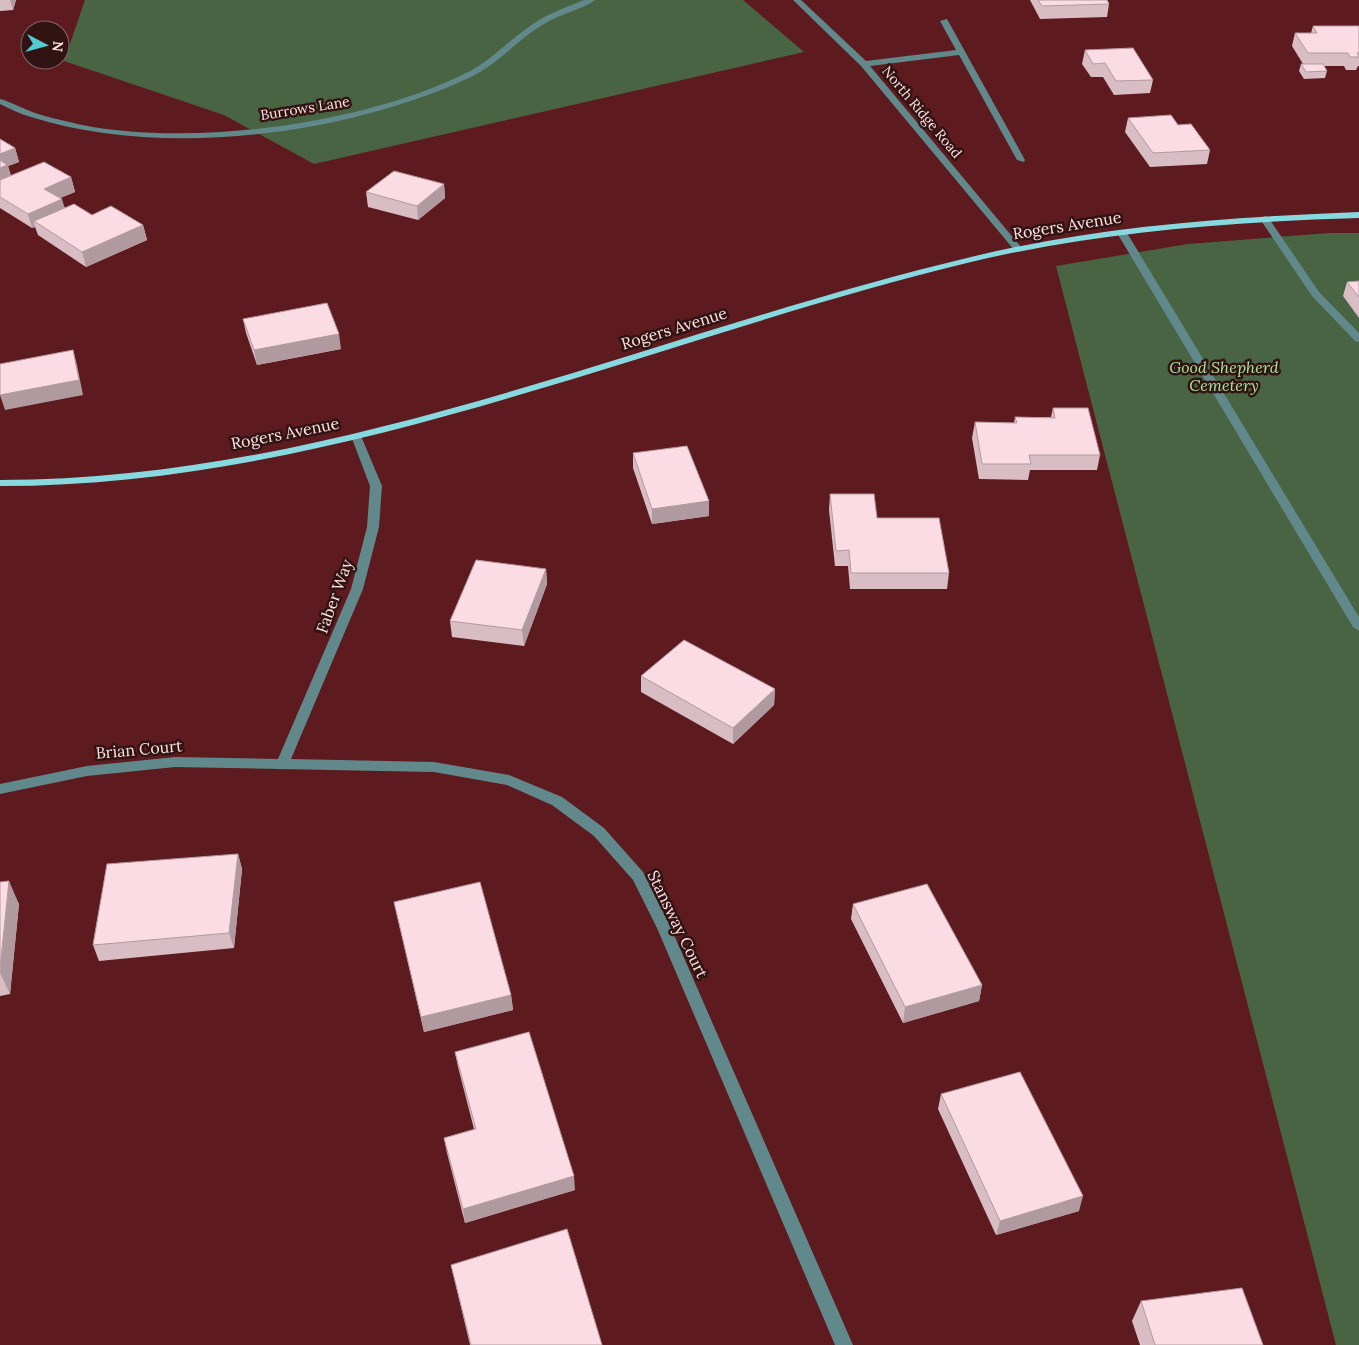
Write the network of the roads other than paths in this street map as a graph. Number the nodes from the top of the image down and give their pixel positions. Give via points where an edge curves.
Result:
1 (591, 0) edge
2 (797, 0) edge
3 (944, 21) dead end
4 (961, 52) junction
5 (864, 64) junction
6 (0, 101) edge
7 (1021, 160) dead end
8 (1359, 215) edge
9 (1265, 219) junction
10 (1122, 233) junction
11 (1018, 249) junction
12 (1359, 339) edge
13 (356, 436) junction
14 (0, 483) edge
15 (1359, 627) edge
16 (283, 763) junction
17 (0, 789) edge
18 (844, 1345) edge

1 - 6 street, Burrows Lane via 537,24 471,74 425,95 371,112 300,125 219,133 153,134 90,128 35,116
2 - 5 street, North Ridge Road
3 - 4 street
4 - 5 street
4 - 7 street
5 - 11 street, North Ridge Road
8 - 9 main road, Rogers Avenue
9 - 10 main road, Rogers Avenue
9 - 12 street via 1315,294
10 - 11 main road, Rogers Avenue
10 - 15 street
11 - 13 main road, Rogers Avenue via 906,276 501,398
13 - 14 main road, Rogers Avenue via 240,460 142,474 68,482
13 - 16 street, Faber Way via 376,486 373,527 357,589
16 - 17 street, Brian Court via 165,763 87,771
16 - 18 street, Stansway Court via 434,767 509,780 558,800 600,832 638,876 664,928

